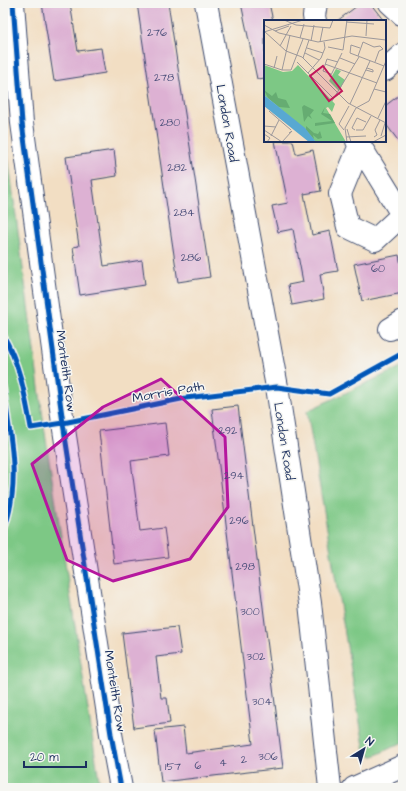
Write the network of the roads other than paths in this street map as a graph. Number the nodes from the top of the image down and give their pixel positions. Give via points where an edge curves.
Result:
1 (12, 3) edge
2 (206, 3) edge
3 (316, 3) edge
4 (390, 3) edge
5 (403, 15) edge
6 (315, 20) edge
7 (403, 54) edge
8 (386, 69) edge
9 (358, 143) edge
10 (403, 216) edge
11 (403, 766) edge
12 (122, 788) edge
13 (330, 788) edge
14 (354, 788) edge

1 - 12 street, Monteith Row via 22,123 63,423 111,734
2 - 13 street, London Road via 277,387 310,603
3 - 6 street
4 - 5 street
7 - 8 street
9 - 10 street
9 - 10 street via 340,194 348,227 375,240
11 - 14 street

